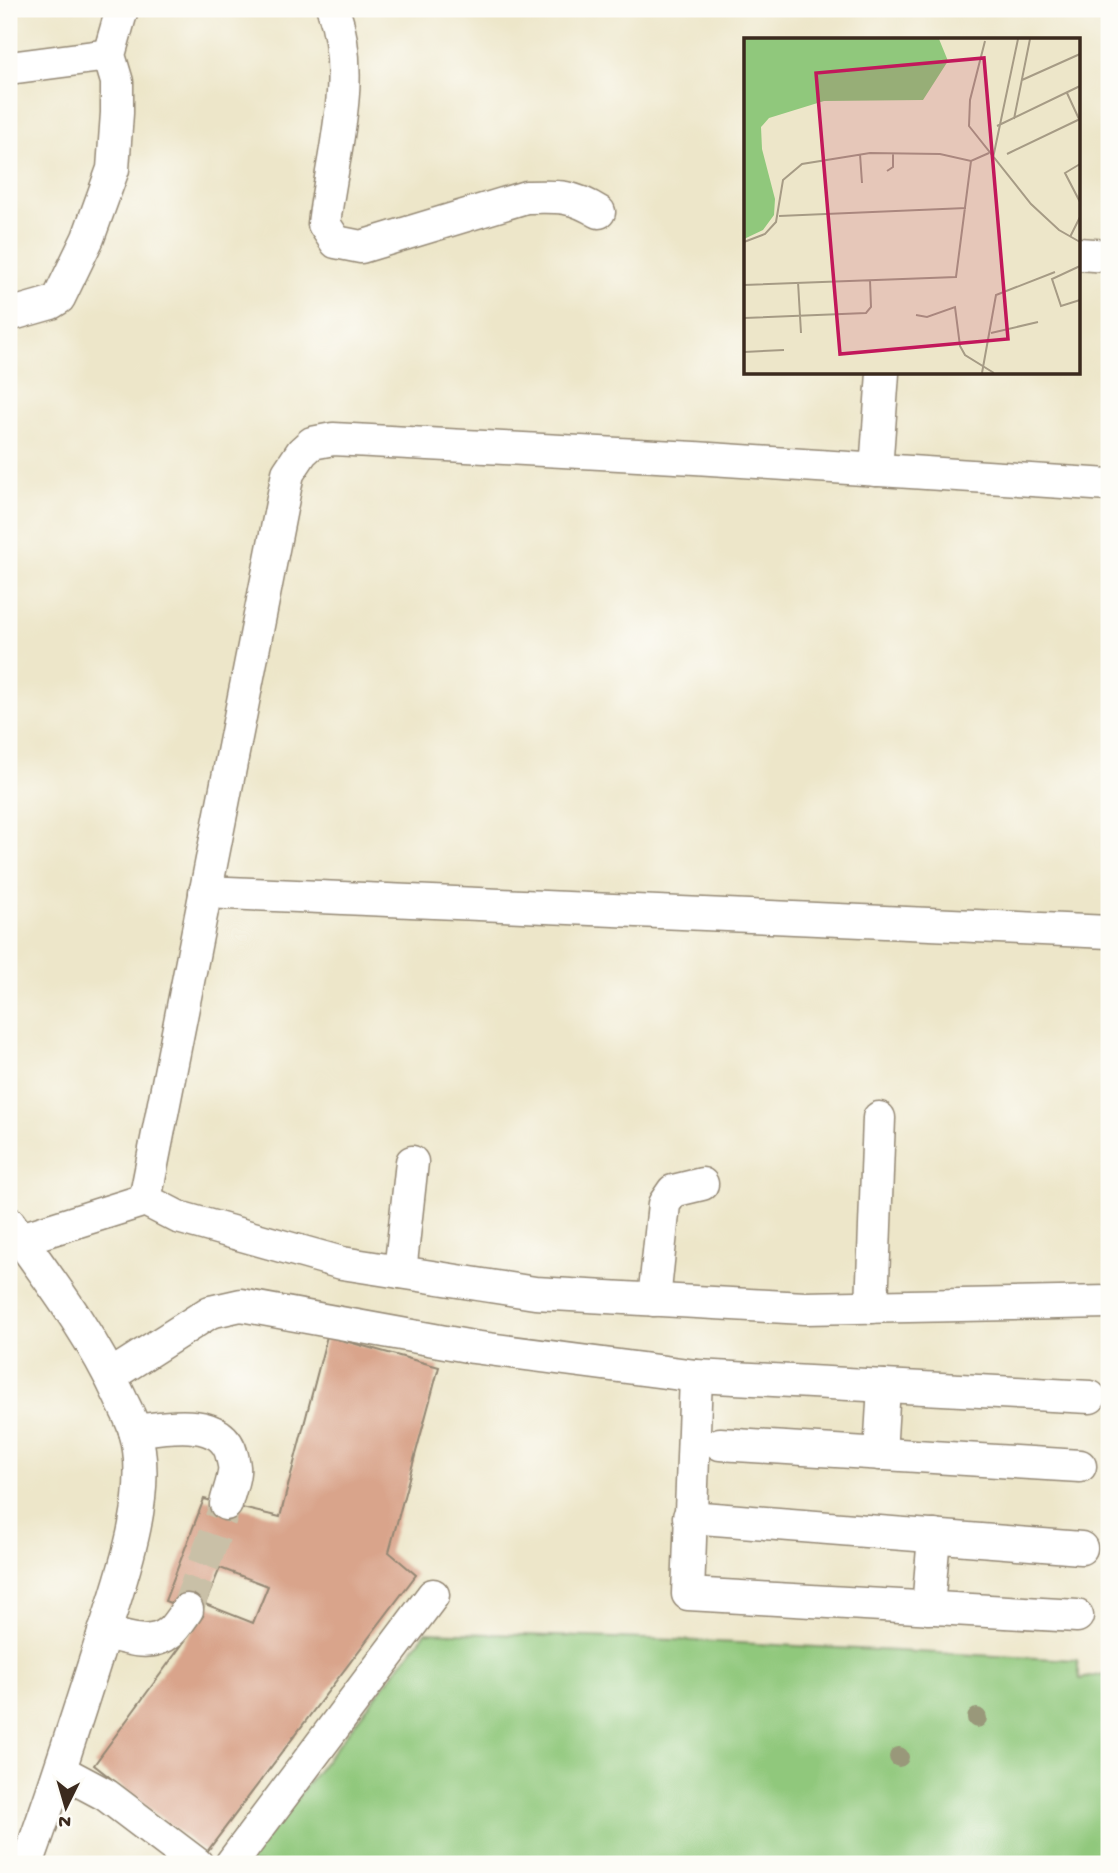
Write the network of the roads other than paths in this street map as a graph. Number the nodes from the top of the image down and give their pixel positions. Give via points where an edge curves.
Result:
1 (122, 9) edge
2 (333, 9) edge
3 (109, 55) junction
4 (9, 68) edge
5 (599, 212) dead end
6 (1080, 254) edge
7 (1109, 256) edge
8 (9, 315) edge
9 (883, 374) edge
10 (876, 470) junction
11 (1109, 485) edge
12 (205, 892) junction
13 (1109, 932) edge
14 (879, 1118) dead end
15 (412, 1162) dead end
16 (702, 1184) dead end
17 (145, 1200) junction
18 (15, 1231) edge
19 (400, 1272) junction
20 (654, 1300) junction
21 (1109, 1301) edge
22 (872, 1307) junction
23 (110, 1376) junction
24 (695, 1376) junction
25 (884, 1386) junction
26 (1090, 1397) dead end
27 (135, 1431) junction
28 (720, 1444) dead end
29 (880, 1454) junction
30 (1080, 1466) dead end
31 (226, 1504) tunnel mouth
32 (690, 1517) junction
33 (934, 1536) junction
34 (1081, 1548) dead end
35 (433, 1595) dead end
36 (928, 1608) junction
37 (187, 1610) tunnel mouth
38 (1077, 1616) dead end
39 (104, 1632) junction
40 (61, 1771) junction
41 (27, 1864) edge
42 (197, 1864) edge
43 (231, 1864) edge

1 - 3 street
2 - 5 street via 341,31 344,100 324,225 335,242 361,247 526,197 580,200
3 - 4 street
3 - 8 street via 117,82 113,169 88,239 59,298
6 - 7 street
9 - 10 street
10 - 11 street
10 - 12 street via 377,440 312,443 288,474
12 - 13 street
12 - 17 street
14 - 22 street
15 - 19 street
16 - 20 street via 673,1191 664,1203
17 - 18 street
17 - 19 street via 178,1217 342,1263
18 - 23 street via 55,1285
19 - 20 street via 535,1293
20 - 22 street
21 - 22 street
23 - 24 street via 210,1312 241,1305 472,1347
23 - 27 street
24 - 25 street
24 - 32 street
25 - 26 street
25 - 29 street
27 - 31 street via 199,1427 218,1434 230,1449 235,1471
27 - 39 street via 141,1467 138,1508
28 - 29 street
29 - 30 street
32 - 33 street
32 - 36 street via 688,1594
33 - 34 street
33 - 36 street
35 - 43 street
36 - 38 street
37 - 39 street via 169,1633 152,1640 134,1641
39 - 40 street
40 - 41 street
40 - 42 street via 106,1795

